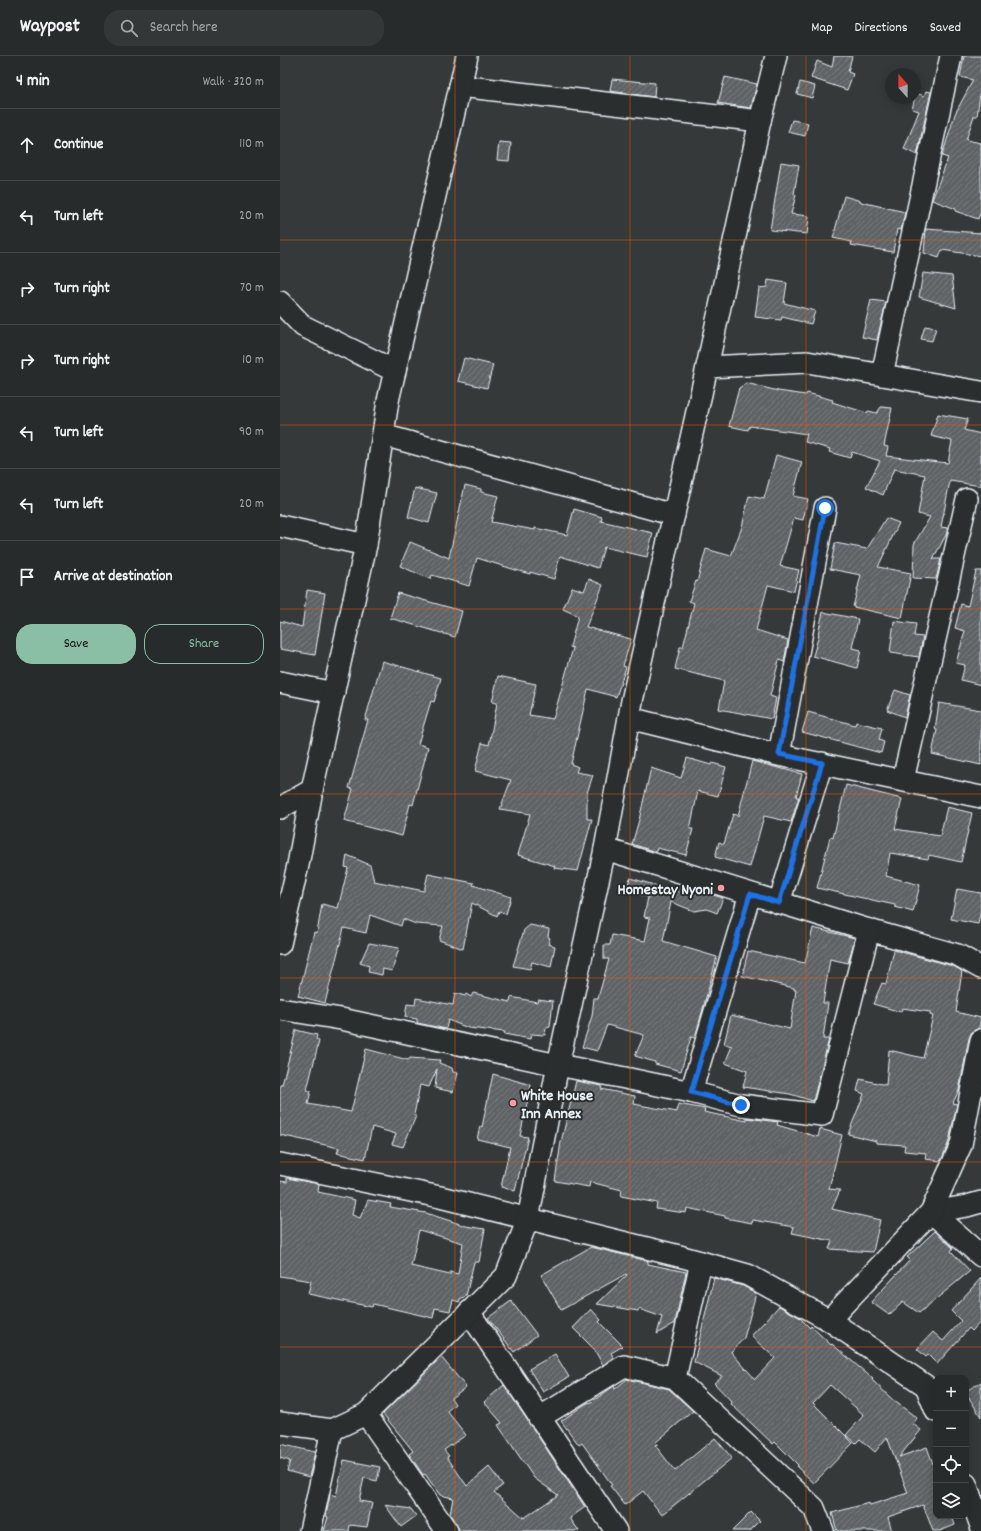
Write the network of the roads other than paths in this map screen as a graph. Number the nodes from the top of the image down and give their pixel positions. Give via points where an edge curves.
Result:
1 (467, 56) edge
2 (776, 56) edge
3 (951, 56) edge
4 (460, 86) junction
5 (760, 121) junction
6 (280, 302) edge
7 (707, 367) junction
8 (395, 371) junction
9 (882, 375) junction
10 (981, 392) edge
11 (383, 435) junction
12 (967, 499) dead end
13 (825, 508) dead end
14 (674, 515) junction
15 (280, 526) edge
16 (366, 545) junction
17 (280, 682) edge
18 (334, 693) junction
19 (629, 718) junction
20 (779, 754) junction
21 (822, 763) junction
22 (903, 780) junction
23 (312, 790) junction
24 (981, 797) edge
25 (280, 808) edge
26 (605, 849) junction
27 (750, 894) junction
28 (779, 903) junction
29 (869, 930) junction
30 (280, 944) edge
31 (981, 968) edge
32 (280, 1009) edge
33 (981, 1040) edge
34 (558, 1065) junction
35 (691, 1092) junction
36 (280, 1164) edge
37 (981, 1202) edge
38 (930, 1212) junction
39 (528, 1219) junction
40 (981, 1256) edge
41 (701, 1262) junction
42 (469, 1312) junction
43 (828, 1320) junction
44 (675, 1378) junction
45 (933, 1404) edge
46 (366, 1414) junction
47 (539, 1418) junction
48 (280, 1423) edge
49 (332, 1430) junction
50 (969, 1491) edge
51 (979, 1513) edge
52 (310, 1531) edge
53 (447, 1531) edge
54 (616, 1531) edge
55 (823, 1531) edge

1 - 4 street
2 - 5 street
3 - 9 street
4 - 5 street
4 - 8 street
5 - 7 street
6 - 8 street via 304,326
7 - 9 street via 807,362
7 - 14 street
8 - 11 street
9 - 10 street
11 - 14 street
11 - 16 street
12 - 22 street
13 - 20 street
14 - 19 street
15 - 16 street
16 - 18 street
17 - 18 street
18 - 23 street
19 - 20 street
19 - 26 street
20 - 21 street
21 - 22 street
21 - 28 street
22 - 24 street
23 - 25 street
23 - 30 street
26 - 27 street
26 - 34 street
27 - 28 street
27 - 35 street
28 - 29 street
29 - 31 street via 958,955
29 - 35 street via 822,1115 741,1105
32 - 34 street via 341,1019
33 - 38 street via 960,1145
34 - 35 street
34 - 39 street
36 - 39 street via 440,1197
37 - 38 street
38 - 40 street
38 - 43 street
39 - 41 street
39 - 42 street via 506,1276
41 - 43 street via 748,1275
41 - 44 street
42 - 46 street
42 - 47 street
43 - 45 street via 926,1386
44 - 47 street via 624,1366
44 - 55 street via 814,1508
46 - 49 street
46 - 53 street
47 - 54 street
48 - 49 street
49 - 52 street
50 - 51 street

